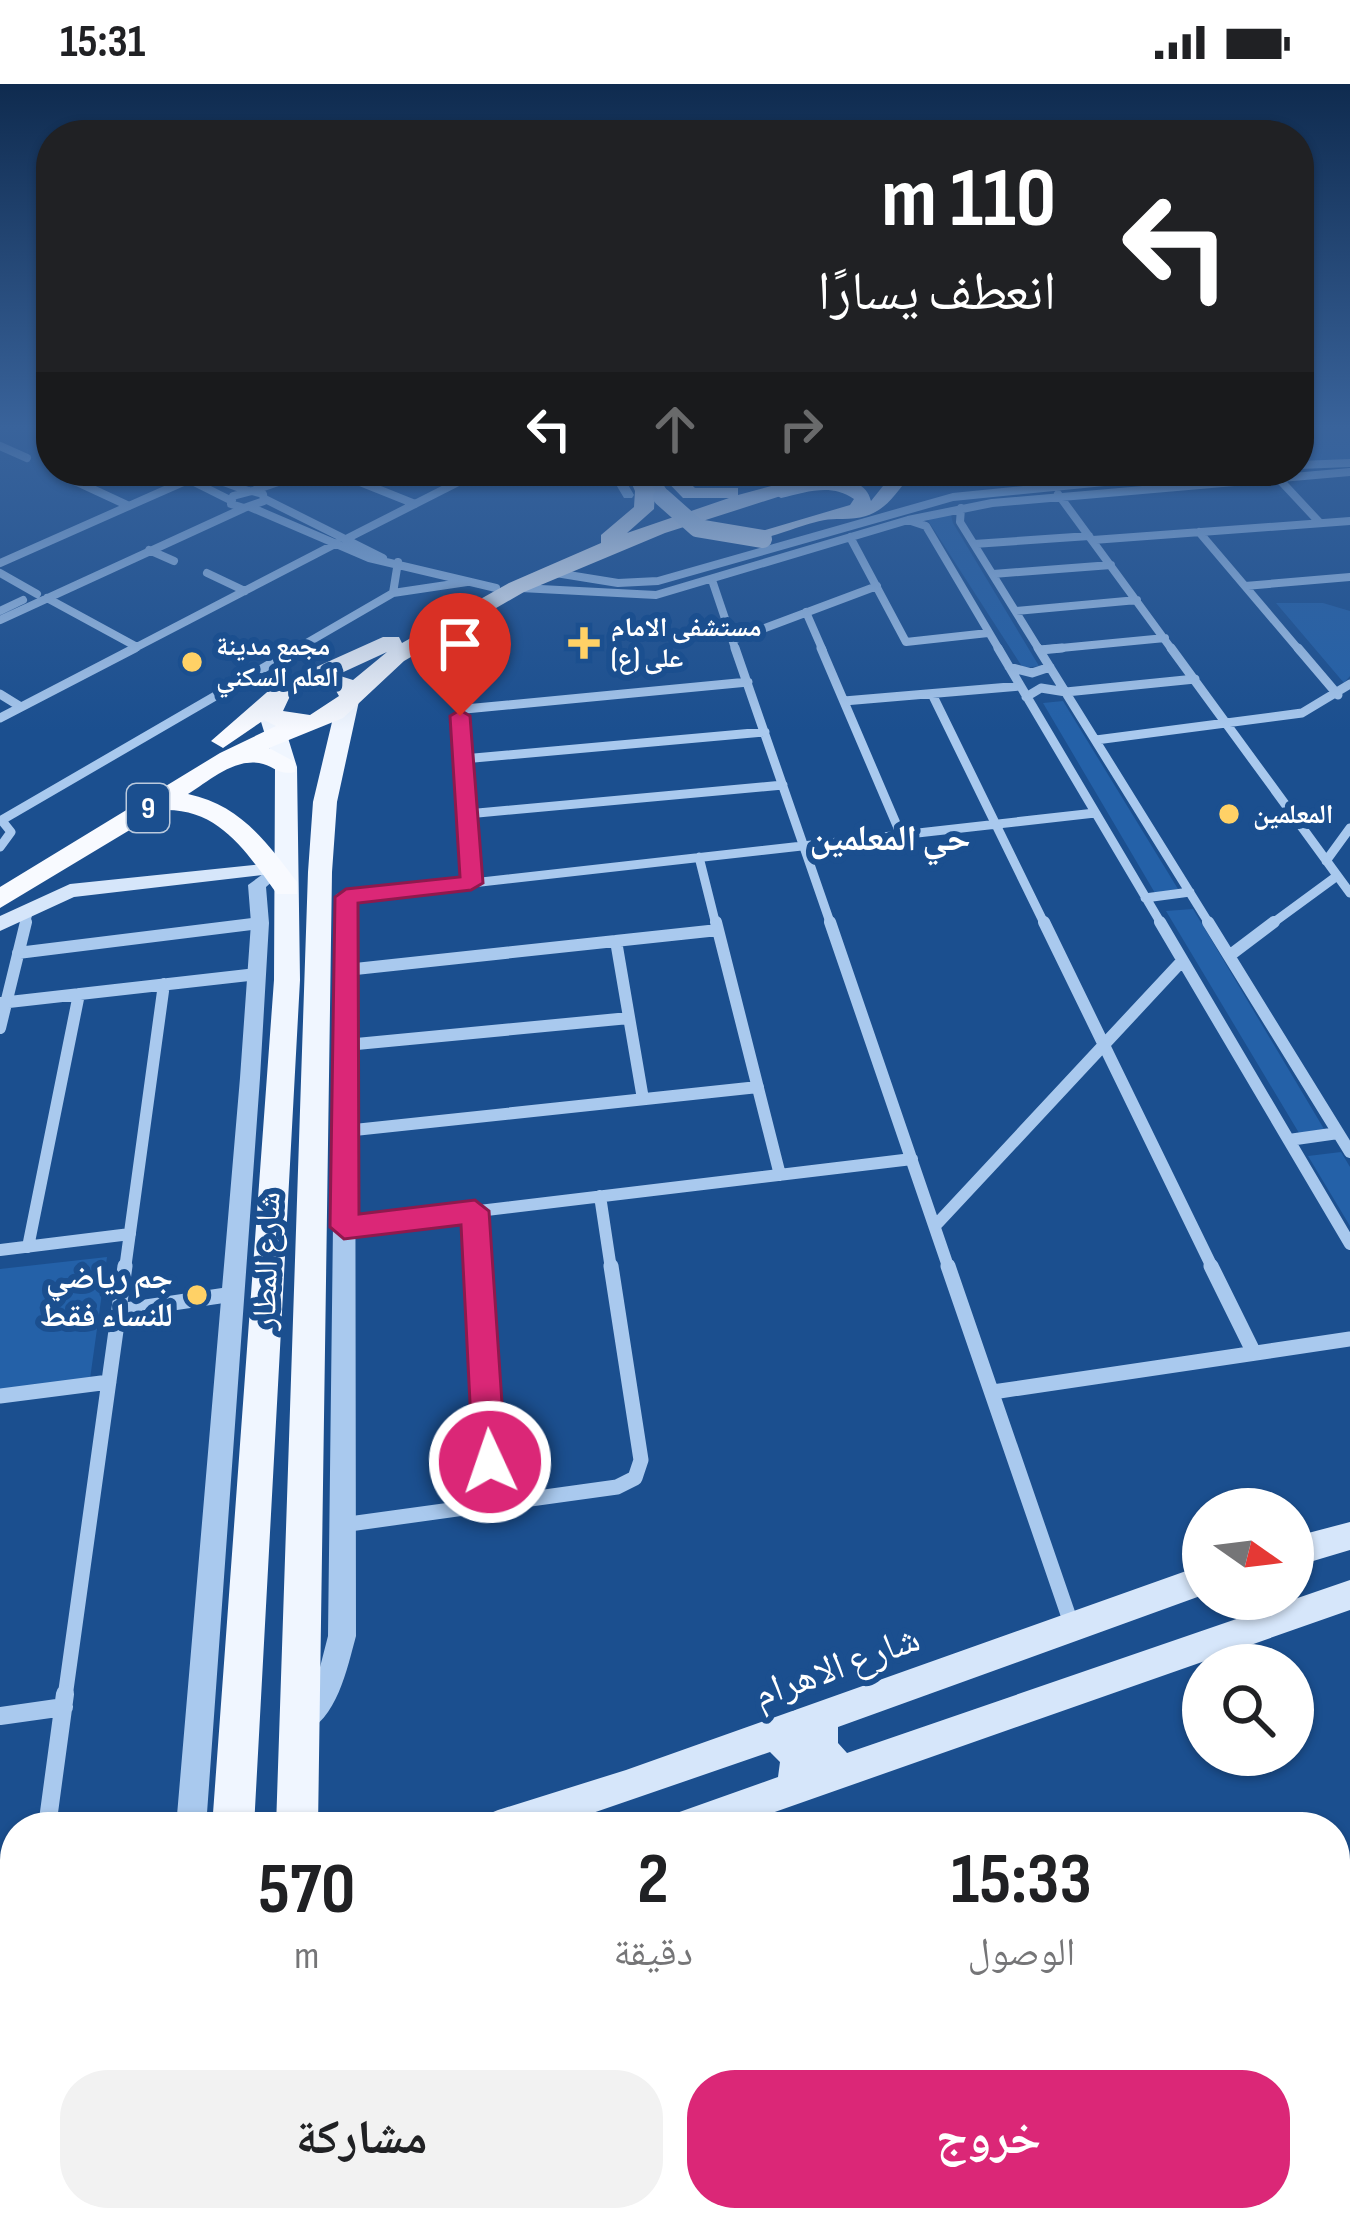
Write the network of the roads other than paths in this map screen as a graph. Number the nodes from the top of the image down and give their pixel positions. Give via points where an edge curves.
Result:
1 (76, 530) edge
2 (172, 530) edge
3 (194, 530) edge
4 (305, 530) edge
5 (332, 530) edge
6 (363, 530) edge
7 (618, 530) edge
8 (639, 530) edge
9 (662, 530) edge
10 (716, 530) edge
11 (784, 530) edge
12 (787, 530) edge
13 (828, 530) edge
14 (873, 530) edge
15 (928, 530) edge
16 (965, 530) edge
17 (1085, 530) edge
18 (1226, 530) edge
19 (1199, 532) junction
20 (764, 536) junction
21 (850, 537) junction
22 (348, 538) junction
23 (1091, 538) junction
24 (603, 542) junction
25 (337, 543) junction
26 (974, 544) junction
27 (149, 550) junction
28 (383, 558) junction
29 (174, 561) dead end
30 (398, 562) junction
31 (1, 565) edge
32 (1111, 565) junction
33 (207, 573) dead end
34 (556, 573) junction
35 (993, 574) junction
36 (1350, 577) edge
37 (712, 580) junction
38 (467, 582) junction
39 (877, 586) junction
40 (1245, 586) junction
41 (508, 588) junction
42 (244, 591) junction
43 (393, 593) junction
44 (42, 596) junction
45 (1137, 600) junction
46 (0, 611) edge
47 (1016, 611) junction
48 (806, 613) junction
49 (0, 620) edge
50 (988, 633) junction
51 (1165, 638) junction
52 (733, 640) junction
53 (137, 646) junction
54 (1040, 650) junction
55 (1008, 667) junction
56 (1050, 667) junction
57 (311, 678) junction
58 (1195, 679) junction
59 (748, 682) junction
60 (1350, 684) edge
61 (1023, 692) junction
62 (1066, 692) junction
63 (0, 694) edge
64 (932, 694) junction
65 (1338, 695) junction
66 (350, 697) junction
67 (844, 701) junction
68 (21, 707) junction
69 (0, 718) edge
70 (279, 718) junction
71 (1229, 725) junction
72 (765, 732) junction
73 (1096, 740) junction
74 (229, 758) junction
75 (463, 759) junction
76 (286, 767) junction
77 (783, 784) junction
78 (158, 802) junction
79 (1095, 813) junction
80 (466, 814) junction
81 (1, 821) edge
82 (995, 824) junction
83 (1350, 828) edge
84 (901, 835) junction
85 (804, 845) junction
86 (0, 847) edge
87 (699, 857) junction
88 (1326, 861) junction
89 (278, 876) junction
90 (1337, 877) junction
91 (0, 879) edge
92 (471, 883) junction
93 (1190, 892) junction
94 (1350, 892) edge
95 (333, 898) junction
96 (1145, 898) junction
97 (0, 899) edge
98 (29, 910) junction
99 (260, 923) junction
100 (0, 924) edge
101 (718, 930) junction
102 (616, 941) junction
103 (18, 953) junction
104 (1229, 956) junction
105 (1182, 961) junction
106 (346, 970) junction
107 (256, 974) junction
108 (164, 984) junction
109 (79, 994) junction
110 (3, 1003) edge
111 (629, 1018) junction
112 (0, 1028) edge
113 (1103, 1044) junction
114 (346, 1046) junction
115 (266, 1075) junction
116 (758, 1087) junction
117 (643, 1099) junction
118 (345, 1132) junction
119 (1338, 1132) junction
120 (1289, 1140) junction
121 (1350, 1152) edge
122 (913, 1159) junction
123 (345, 1170) junction
124 (312, 1175) junction
125 (780, 1175) junction
126 (600, 1196) junction
127 (475, 1211) junction
128 (935, 1226) junction
129 (344, 1227) junction
130 (130, 1234) junction
131 (1350, 1244) edge
132 (28, 1247) junction
133 (0, 1250) edge
134 (233, 1294) junction
135 (119, 1311) junction
136 (1350, 1339) edge
137 (1254, 1353) junction
138 (109, 1382) junction
139 (993, 1392) junction
140 (0, 1396) edge
141 (492, 1504) junction
142 (343, 1525) junction
143 (1350, 1537) edge
144 (1314, 1546) edge
145 (1182, 1587) edge
146 (1350, 1595) edge
147 (1071, 1624) junction
148 (64, 1707) junction
149 (827, 1714) junction
150 (0, 1716) edge
151 (297, 1724) junction
152 (775, 1733) junction
153 (845, 1771) junction
154 (794, 1789) junction
155 (49, 1812) edge
156 (192, 1812) edge
157 (233, 1812) edge
158 (297, 1812) edge
159 (542, 1812) edge
160 (726, 1812) edge

1 - 31 street
2 - 44 street
3 - 27 street
4 - 25 street
5 - 22 street
6 - 22 street
7 - 24 highway
8 - 24 highway, 9
9 - 34 highway, 9
10 - 20 main road, bridge
11 - 20 main road
12 - 20 main road
13 - 34 street via 658,581
14 - 21 street
15 - 50 street
16 - 26 street
17 - 23 street
18 - 19 street
19 - 23 street
19 - 40 street
21 - 37 street
21 - 39 street
22 - 28 street
23 - 26 street
23 - 32 street
24 - 41 highway, 9
25 - 28 street
25 - 42 street
26 - 35 street
27 - 29 street
27 - 44 street
28 - 30 street
30 - 38 street
30 - 43 street
31 - 44 street
32 - 35 street
32 - 45 street
33 - 42 street
34 - 41 highway, 9
35 - 47 street
36 - 40 street
37 - 41 street via 644,597
37 - 52 street
38 - 41 street
38 - 43 street
39 - 48 street
39 - 50 street via 906,642
40 - 65 street
41 - 57 highway, 9
41 - 66 highway, 9 via 411,645
42 - 53 street
43 - 81 street
44 - 46 street
44 - 49 street
44 - 53 street
45 - 47 street
45 - 51 street
47 - 54 street
48 - 52 street
48 - 67 street
50 - 55 street
51 - 54 street
51 - 58 street
52 - 59 street
53 - 68 street
54 - 56 street
55 - 56 street
55 - 61 street
56 - 62 street
57 - 66 highway via 336,680
57 - 70 highway, 9 via 282,691
58 - 62 street
58 - 71 street
59 - 72 street
59 - 75 street via 470,707 460,716
60 - 65 street
61 - 62 street
61 - 64 street
61 - 79 street
62 - 73 street
63 - 68 street
64 - 67 street
64 - 82 street
65 - 71 street via 1302,713
66 - 70 highway, 9 via 328,717
66 - 95 main road, شارع المطار via 325,802
67 - 84 street
68 - 69 street
70 - 74 highway, 9
70 - 76 main road, شارع المطار
70 - 91 highway, 9
71 - 73 street
71 - 88 street
72 - 75 street
72 - 77 street
73 - 93 street
74 - 76 highway via 267,755
74 - 78 highway, 9
75 - 80 street
76 - 89 main road, شارع المطار
77 - 80 street
77 - 85 street
78 - 89 highway via 209,804 242,828
78 - 97 highway, 9
79 - 82 street
79 - 96 street
80 - 92 street
81 - 86 street via 11,832
82 - 84 street
82 - 113 street
83 - 88 street
84 - 85 street
85 - 87 street
85 - 122 street
87 - 92 street
87 - 101 street
88 - 90 street
89 - 98 main road via 70,891
89 - 99 street via 257,885
89 - 115 main road, شارع المطار
90 - 94 street
90 - 104 street
92 - 95 street
93 - 96 street
93 - 104 street
95 - 106 street
95 - 124 main road, شارع المطار
96 - 105 street
98 - 100 main road
98 - 103 street
99 - 103 street
99 - 107 street
101 - 102 street
101 - 116 street
102 - 106 street
102 - 111 street
103 - 110 street
104 - 119 street
105 - 113 street
105 - 120 street
106 - 114 street
107 - 108 street
107 - 115 street
108 - 109 street
108 - 130 street
109 - 110 street
109 - 132 street
110 - 112 street
111 - 114 street
111 - 117 street
113 - 128 street
113 - 137 street
114 - 118 street
115 - 134 street
115 - 157 main road, شارع المطار
116 - 117 street
116 - 125 street
117 - 118 street
118 - 123 street
119 - 120 street
119 - 121 street
120 - 131 street
122 - 125 street
122 - 128 street
123 - 124 main road
123 - 129 street
124 - 151 main road, شارع المطار
125 - 126 street
126 - 127 street
126 - 141 street via 640,1469 616,1487
127 - 129 street
127 - 141 street
128 - 139 street
129 - 142 street
130 - 132 street
130 - 135 street
132 - 133 street
134 - 135 street
134 - 156 street
135 - 138 street
136 - 137 street
137 - 139 street
138 - 140 street
138 - 148 street
139 - 147 street
141 - 142 street
142 - 151 street via 340,1651 322,1697
143 - 144 main road
145 - 147 main road, شارع الاهرام
146 - 153 main road
147 - 149 main road, شارع الاهرام
148 - 150 street
148 - 155 street
149 - 152 main road, شارع الاهرام
149 - 153 main road via 823,1751
151 - 158 main road, شارع المطار
152 - 154 main road via 797,1756
152 - 159 main road, شارع الاهرام
153 - 154 main road
154 - 160 main road

